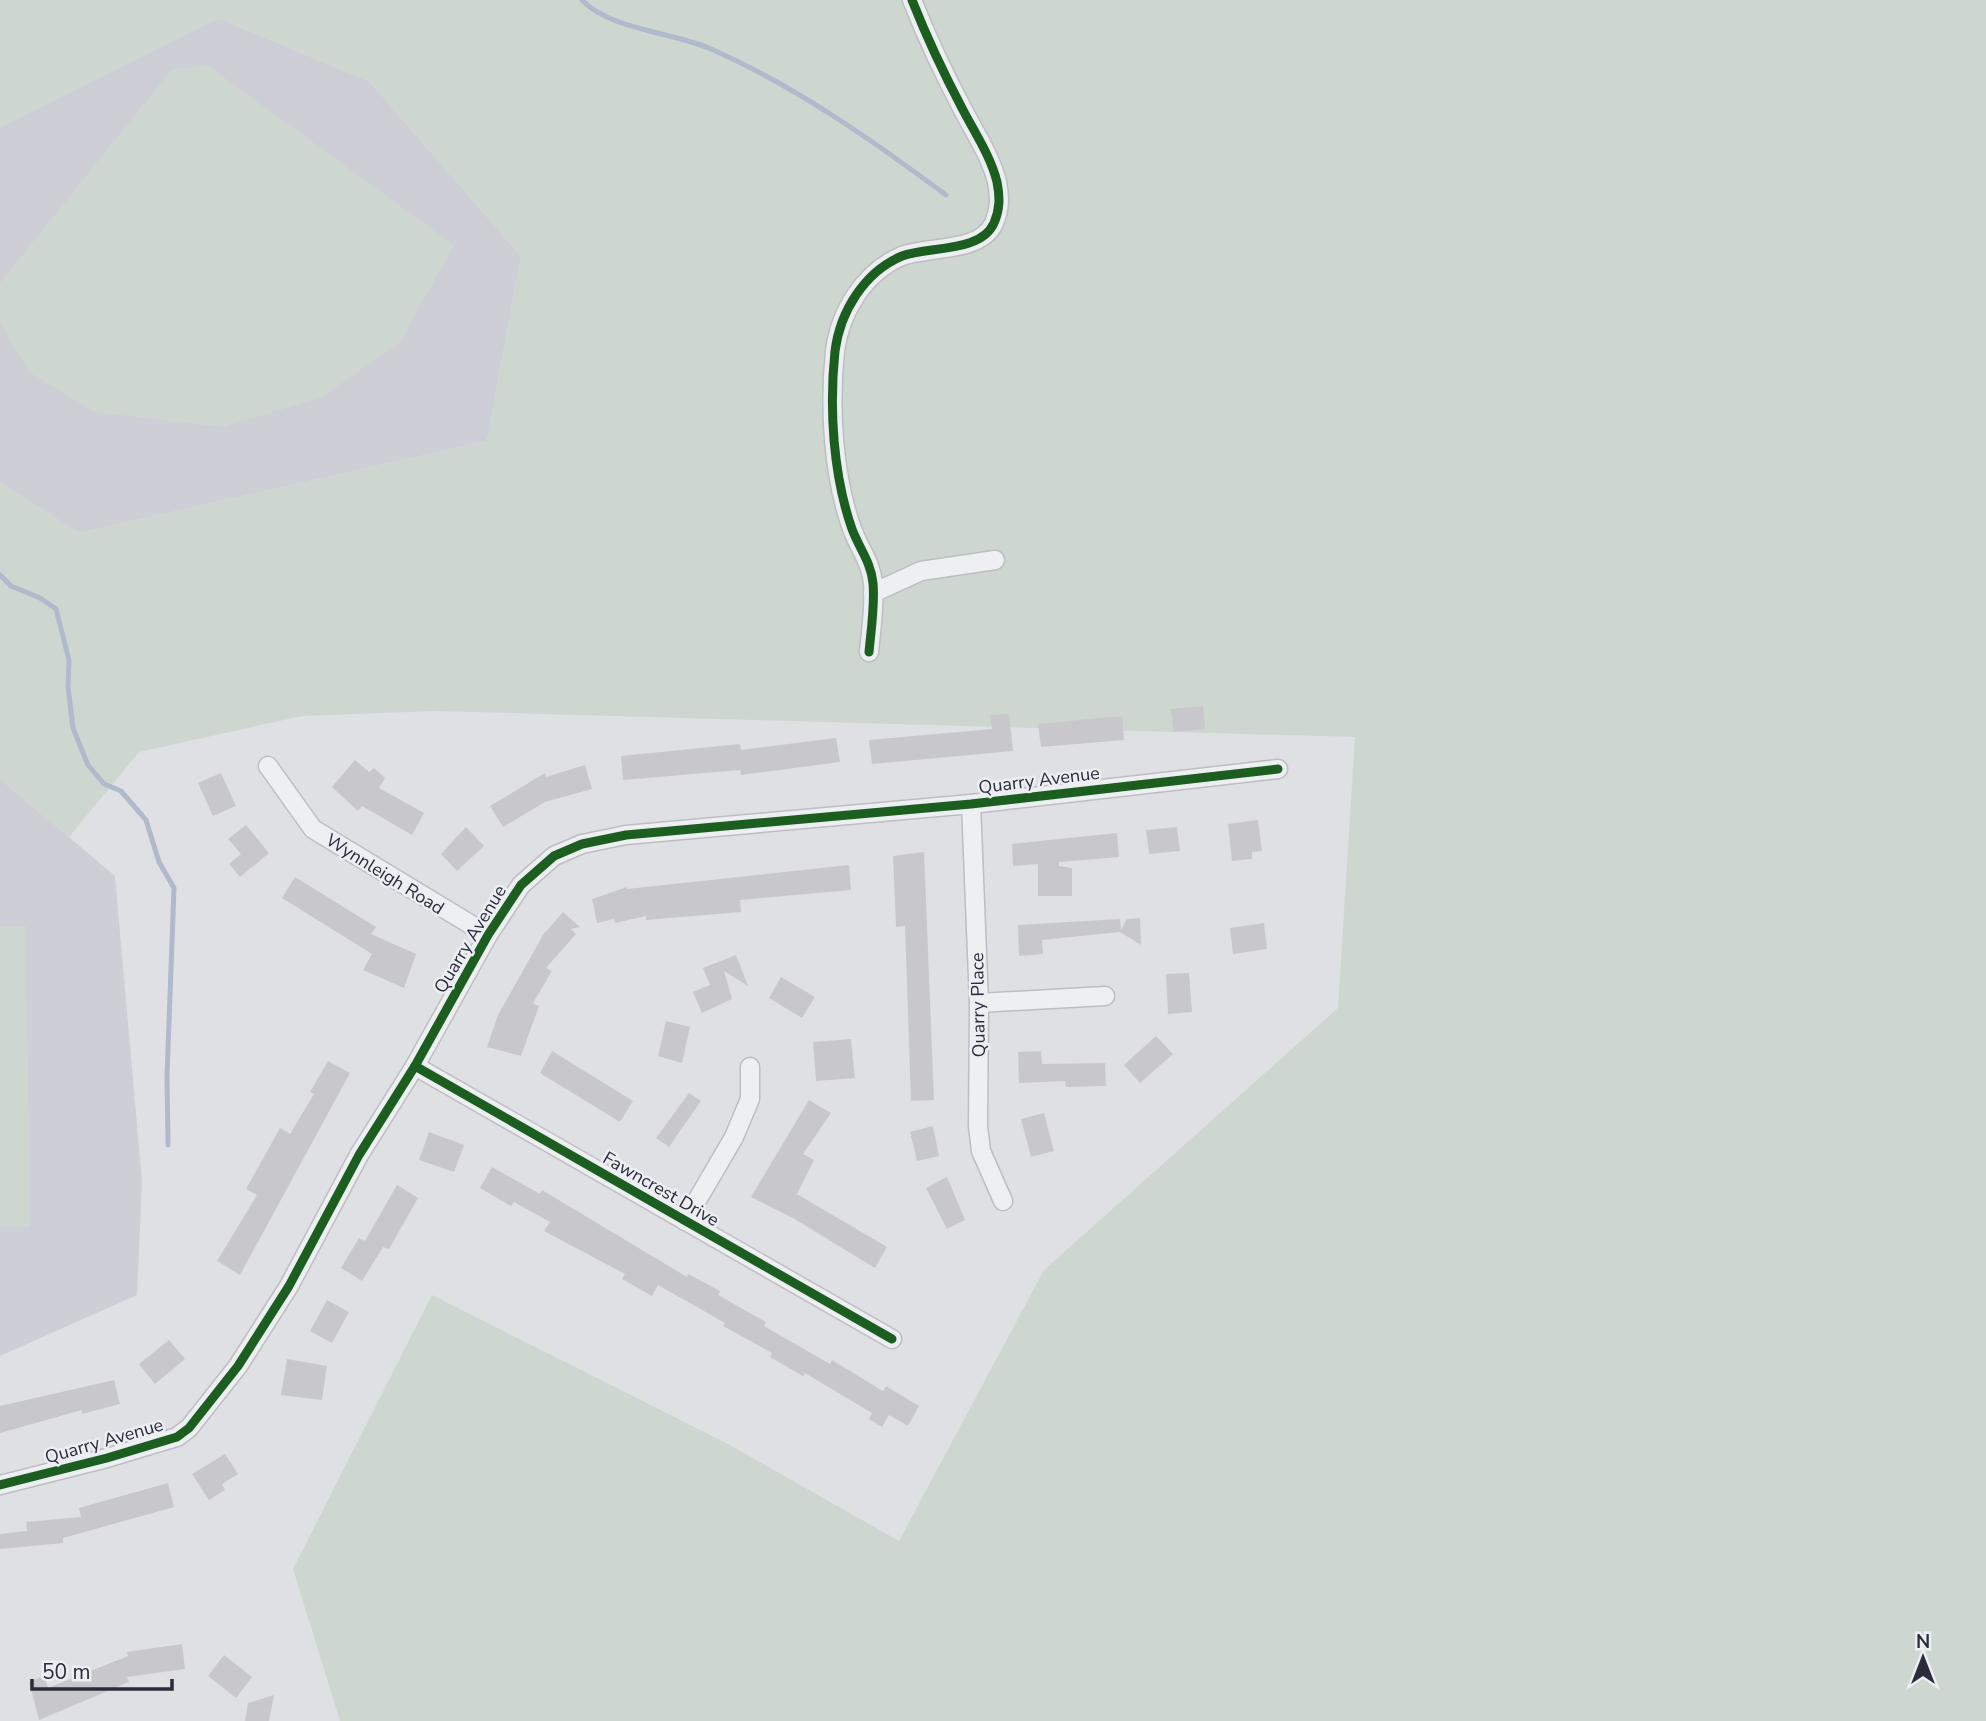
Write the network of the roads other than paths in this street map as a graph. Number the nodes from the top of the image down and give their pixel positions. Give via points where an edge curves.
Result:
1 (912, 0) edge
2 (995, 560) dead end
3 (873, 593) junction
4 (869, 652) dead end
5 (268, 766) dead end
6 (1278, 769) dead end
7 (971, 804) junction
8 (488, 935) junction
9 (1105, 996) dead end
10 (979, 1003) junction
11 (415, 1066) junction
12 (750, 1067) dead end
13 (1003, 1201) dead end
14 (685, 1222) junction
15 (892, 1339) dead end
16 (0, 1485) edge

1 - 3 street via 929,46 986,154 996,180 999,209 982,237 903,256 886,265 854,298 841,321 835,352 834,432 843,492 853,530 869,563
2 - 3 street via 921,571
3 - 4 street
5 - 8 street, Wynnleigh Road via 313,829
6 - 7 street, Quarry Avenue
7 - 8 street, Quarry Avenue via 606,837 543,864 521,885
7 - 10 street, Quarry Place
8 - 11 street, Quarry Avenue
9 - 10 street
10 - 13 street, Quarry Place via 979,1142
11 - 14 street, Fawncrest Drive
11 - 16 street, Quarry Avenue via 359,1155 289,1286 238,1366 189,1428 177,1437 132,1451
12 - 14 street via 750,1099 734,1137
14 - 15 street, Fawncrest Drive

